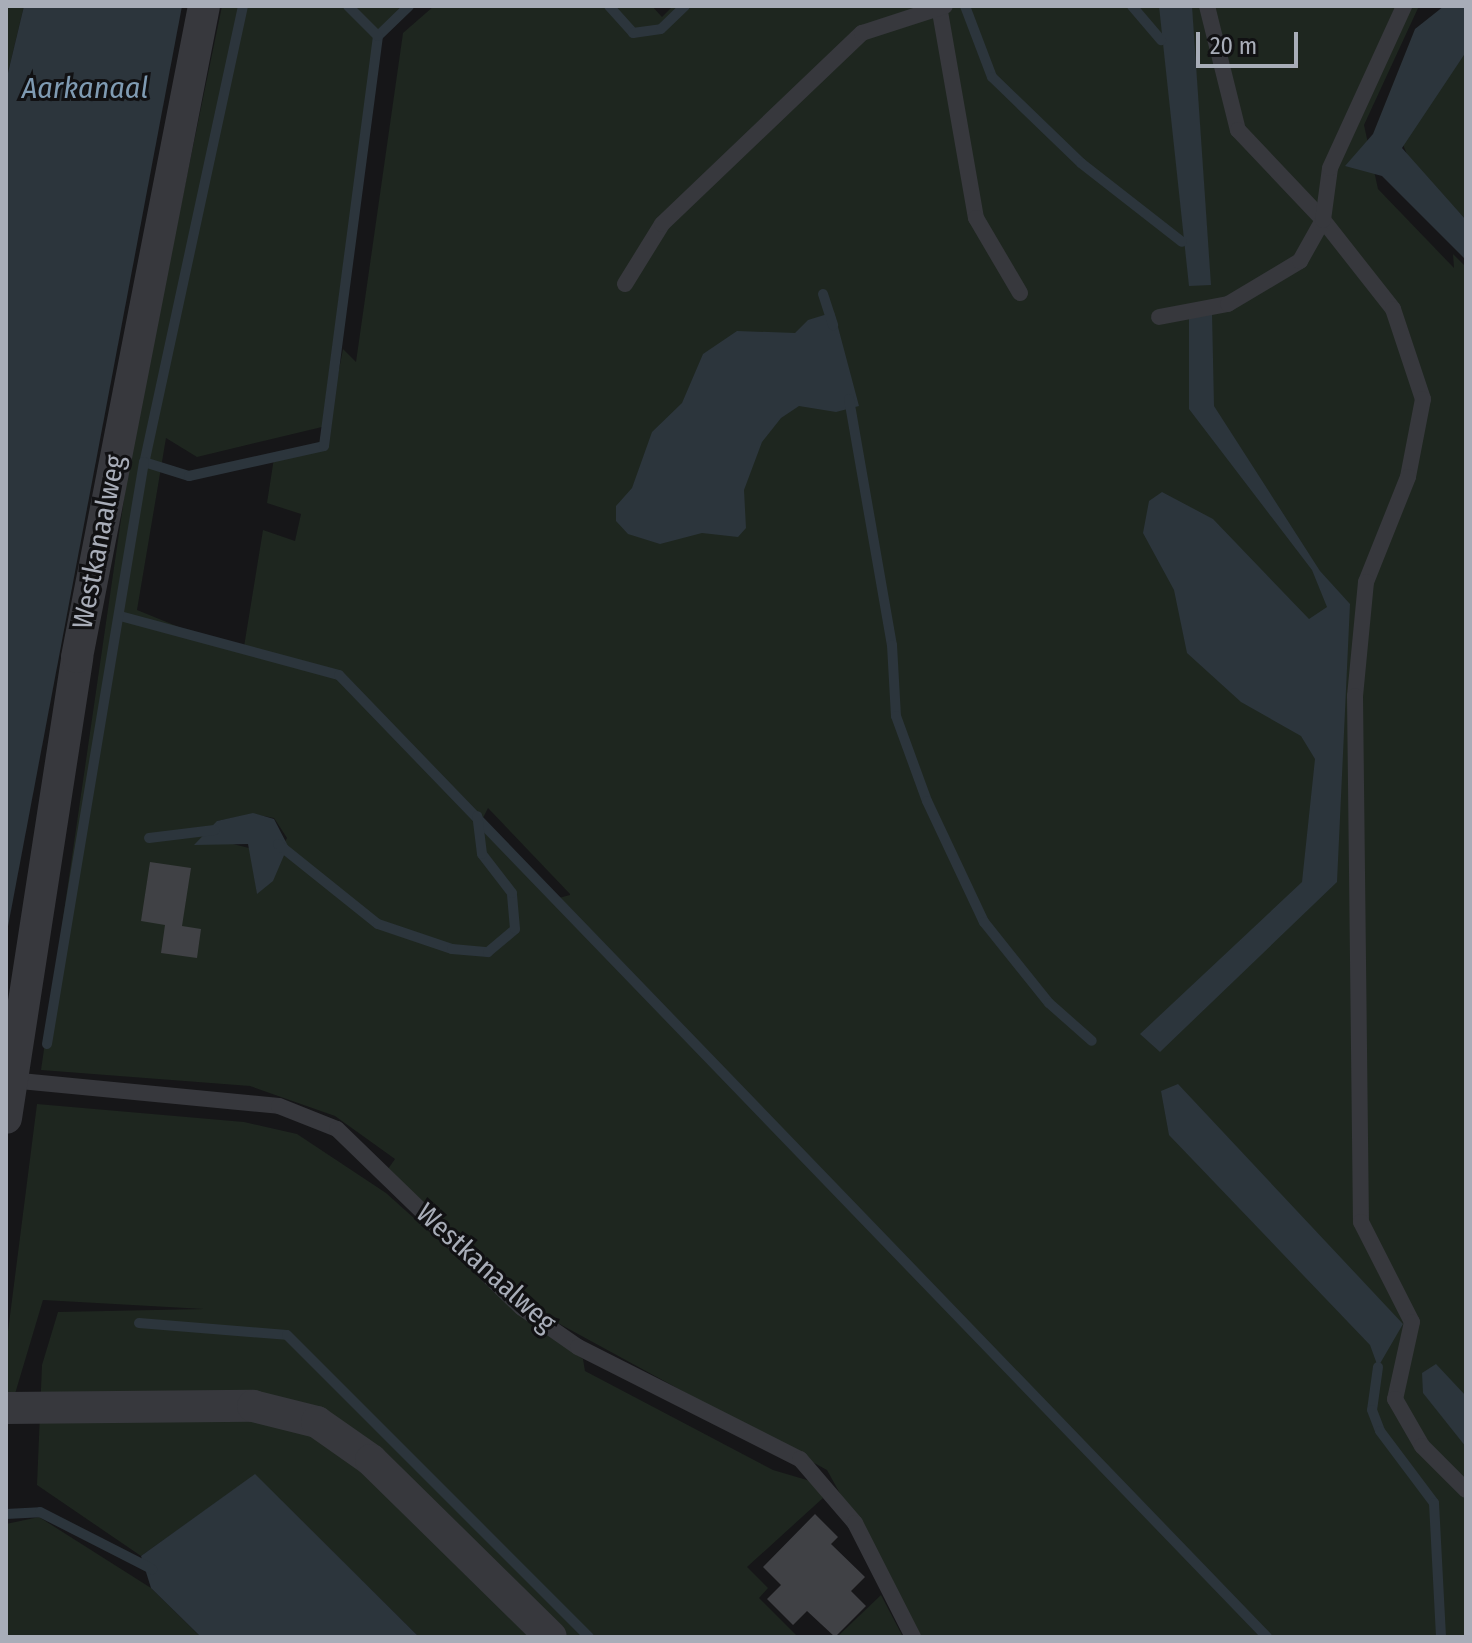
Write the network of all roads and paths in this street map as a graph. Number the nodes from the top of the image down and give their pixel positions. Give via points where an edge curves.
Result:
1 (204, 6) edge
2 (941, 6) edge
3 (1207, 6) edge
4 (1404, 6) edge
5 (1323, 220) junction
6 (625, 284) dead end
7 (1020, 293) dead end
8 (1159, 317) dead end
9 (10, 1080) junction
10 (6, 1118) edge
11 (6, 1408) edge
12 (1466, 1490) edge
13 (551, 1637) edge
14 (913, 1637) edge

1 - 9 street, Westkanaalweg via 77,657
2 - 6 lane via 862,33 662,224
2 - 7 lane via 976,218
3 - 5 lane via 1238,130
4 - 5 lane via 1330,168
5 - 8 lane via 1300,261 1228,304
5 - 12 lane via 1393,309 1423,399 1408,477 1366,582 1355,696 1361,1222 1412,1322 1395,1399 1422,1446
9 - 10 street, Westkanaalweg
9 - 14 lane, Westkanaalweg via 279,1106 337,1129 522,1308 578,1347 800,1459 855,1523
11 - 13 street via 253,1406 317,1422 371,1460

